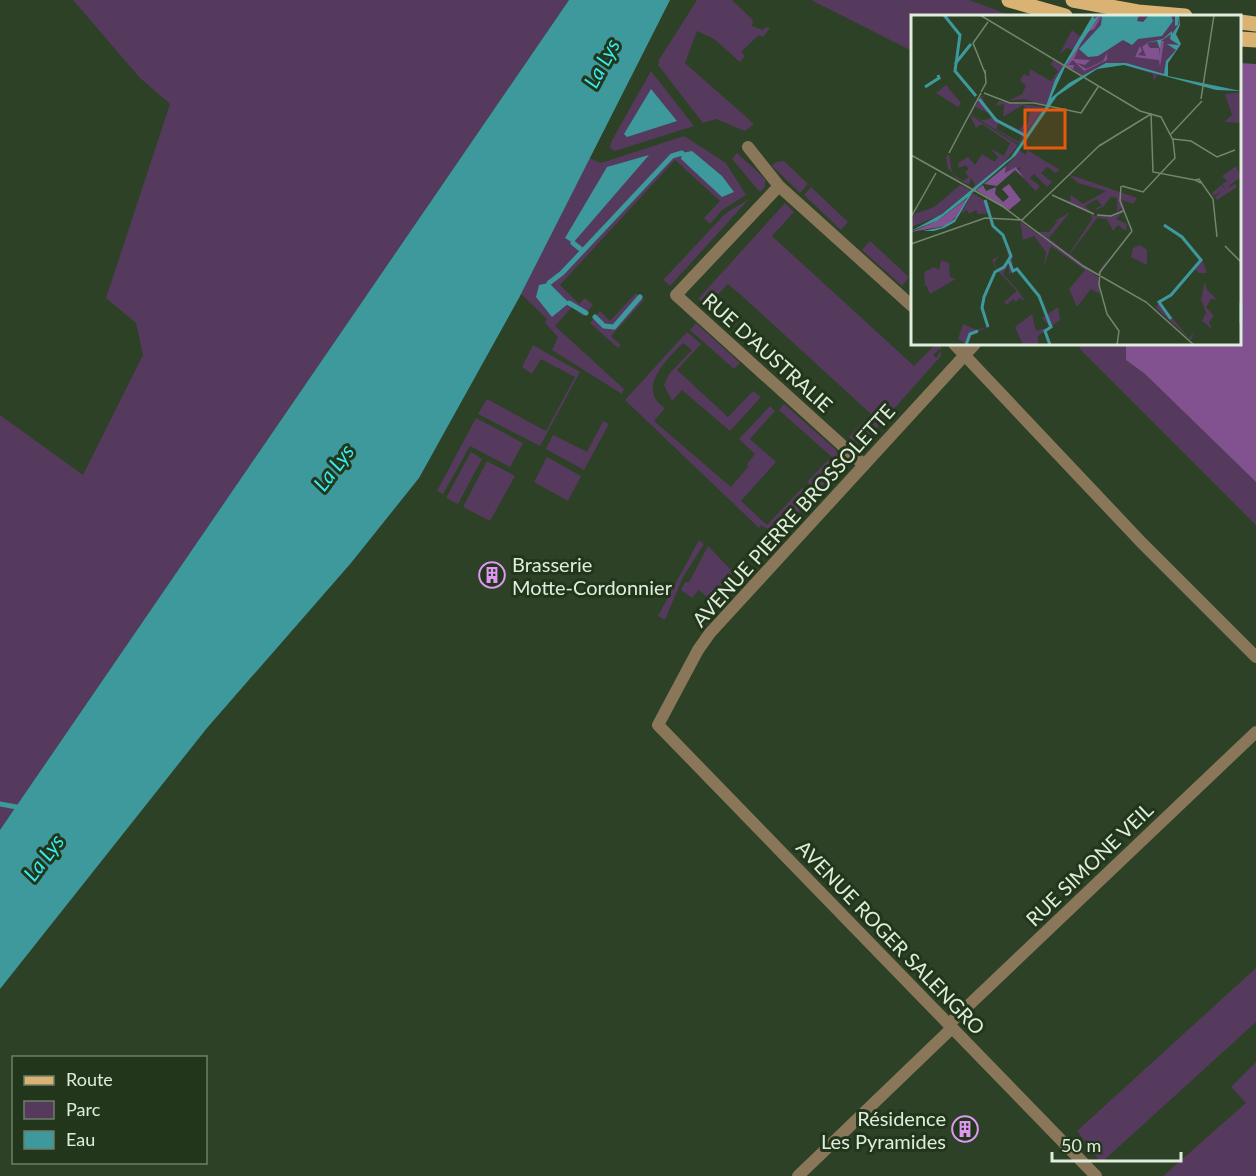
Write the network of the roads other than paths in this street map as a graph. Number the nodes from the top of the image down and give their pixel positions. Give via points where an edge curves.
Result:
1 (1009, 0) edge
2 (1073, 0) edge
3 (1106, 8) edge
4 (1062, 15) edge
5 (1175, 15) edge
6 (1241, 22) edge
7 (1256, 24) edge
8 (1241, 39) edge
9 (1256, 40) edge
10 (748, 147) dead end
11 (779, 186) junction
12 (911, 305) edge
13 (955, 345) edge
14 (974, 345) edge
15 (965, 354) junction
16 (864, 465) junction
17 (1256, 657) edge
18 (658, 725) joint
19 (1256, 732) edge
20 (950, 1026) junction
21 (798, 1176) edge
22 (1096, 1176) edge

1 - 4 main road
2 - 3 main road
3 - 5 main road
6 - 7 main road
8 - 9 main road
10 - 11 street
11 - 12 street
11 - 16 street, RUE D'AUSTRALIE via 676,296
13 - 15 street
14 - 15 street, AVENUE PIERRE BROSSOLETTE
15 - 16 street, AVENUE PIERRE BROSSOLETTE
15 - 17 street via 1141,542
16 - 18 street, AVENUE PIERRE BROSSOLETTE via 710,633
18 - 20 street, AVENUE ROGER SALENGRO
19 - 20 street, RUE SIMONE VEIL
20 - 21 street, RUE SIMONE VEIL
20 - 22 street, AVENUE ROGER SALENGRO

